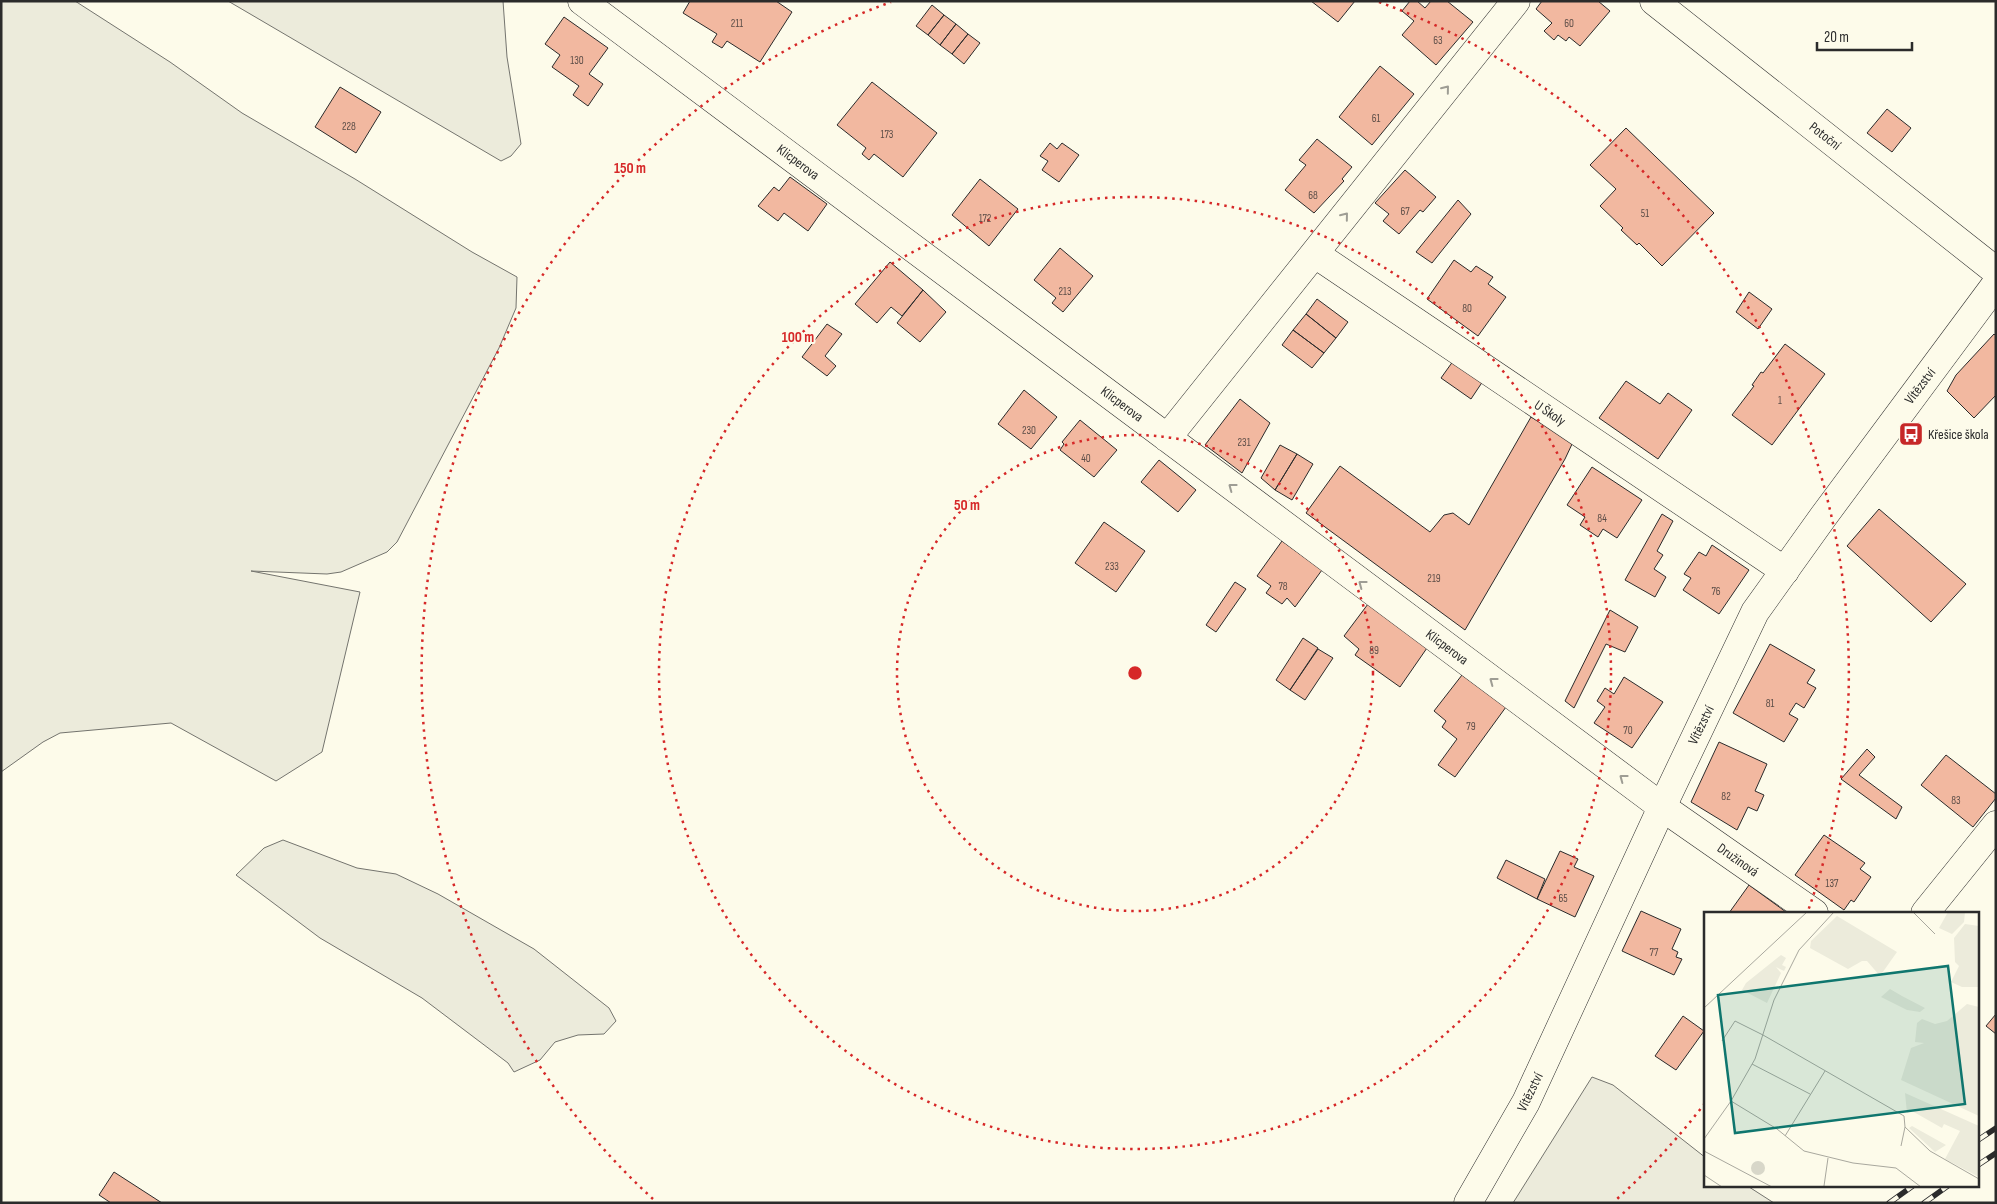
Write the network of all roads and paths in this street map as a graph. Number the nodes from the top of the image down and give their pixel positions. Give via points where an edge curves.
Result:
1 (582, 1) edge
2 (1516, 1) edge
3 (1654, 1) edge
4 (1314, 254) junction
5 (1996, 271) edge
6 (1996, 284) edge
7 (1167, 438) junction
8 (1785, 571) junction
9 (1662, 807) junction
10 (1996, 825) edge
11 (1813, 912) edge
12 (1926, 912) edge
13 (1468, 1203) edge

1 - 7 street, Klicperova
4 -> 2 street
3 - 5 street, Potoční
4 - 7 street
4 - 8 street, U Školy
6 - 8 street, Vítězství
9 -> 7 street, Klicperova
8 - 9 street, Vítězství via 1755,612
9 - 11 street, Družinová
9 - 13 street, Vítězství via 1526,1102
10 - 12 street

